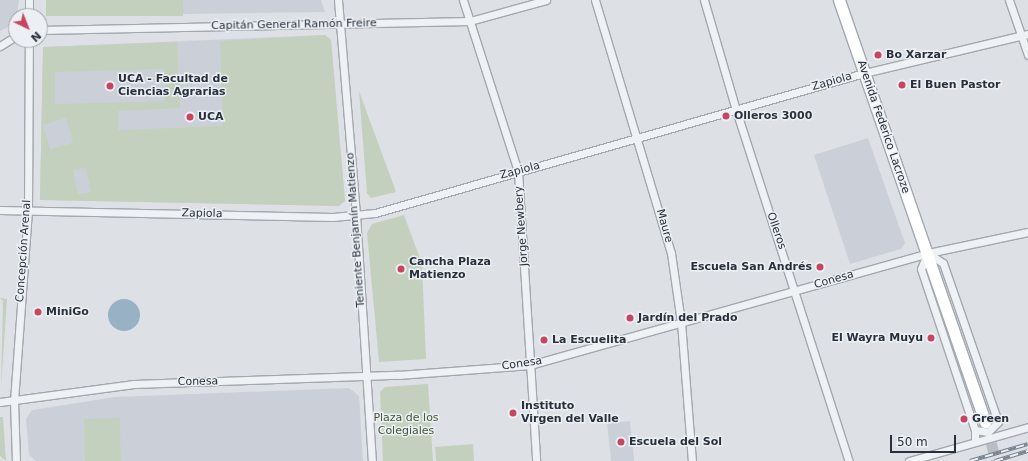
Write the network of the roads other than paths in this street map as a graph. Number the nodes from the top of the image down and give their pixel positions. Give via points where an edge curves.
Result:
1 (338, 0) edge
2 (463, 0) edge
3 (546, 0) edge
4 (595, 0) edge
5 (704, 0) edge
6 (839, 0) edge
7 (1009, 0) edge
8 (470, 20) junction
9 (339, 24) junction
10 (48, 30) edge
11 (1024, 35) edge
12 (29, 48) edge
13 (1028, 55) edge
14 (864, 73) junction
15 (736, 110) junction
16 (638, 138) junction
17 (518, 170) junction
18 (0, 210) edge
19 (28, 211) junction
20 (356, 215) junction
21 (1028, 232) edge
22 (928, 253) junction
23 (796, 291) junction
24 (681, 322) junction
25 (530, 365) junction
26 (367, 376) junction
27 (14, 401) junction
28 (0, 402) edge
29 (985, 422) tunnel mouth
30 (1028, 427) edge
31 (975, 430) junction
32 (975, 442) junction
33 (16, 461) edge
34 (372, 461) edge
35 (536, 461) edge
36 (692, 461) edge
37 (849, 461) edge
38 (909, 461) edge

1 - 9 street, Teniente Benjamín Matienzo
2 - 8 street, Jorge Newbery
3 - 8 street, Capitán General Ramón Freire
4 - 16 street, Maure
5 - 15 street, Olleros
6 - 14 main road, Avenida Federico Lacroze
7 - 11 street
8 - 9 street, Capitán General Ramón Freire
8 - 17 street, Jorge Newbery
9 - 10 street, Capitán General Ramón Freire
9 - 20 street, Teniente Benjamín Matienzo
11 - 13 street
11 - 14 street, Zapiola
12 - 19 street, Concepción Arenal
14 - 15 street, Zapiola
14 - 22 main road, Avenida Federico Lacroze
15 - 16 street, Zapiola
15 - 23 street, Olleros
16 - 17 street, Zapiola
16 - 24 street, Maure via 671,253
17 - 20 street, Zapiola
17 - 25 street, Jorge Newbery
18 - 19 street, Zapiola
19 - 20 street, Zapiola
19 - 27 street, Concepción Arenal
20 - 26 street, Teniente Benjamín Matienzo
21 - 22 street, Conesa
22 - 23 street, Conesa
22 - 29 main road, Avenida Federico Lacroze
22 - 31 street via 921,269
22 - 31 street via 943,263 998,422 988,432
23 - 24 street, Conesa
23 - 37 street, Olleros
24 - 25 street, Conesa
24 - 36 street, Maure
25 - 26 street, Conesa
25 - 35 street, Jorge Newbery
26 - 27 street, Conesa via 134,384
26 - 34 street, Teniente Benjamín Matienzo
27 - 28 street, Conesa
27 - 33 street, Concepción Arenal
30 - 32 street
31 - 32 street
32 - 38 street

